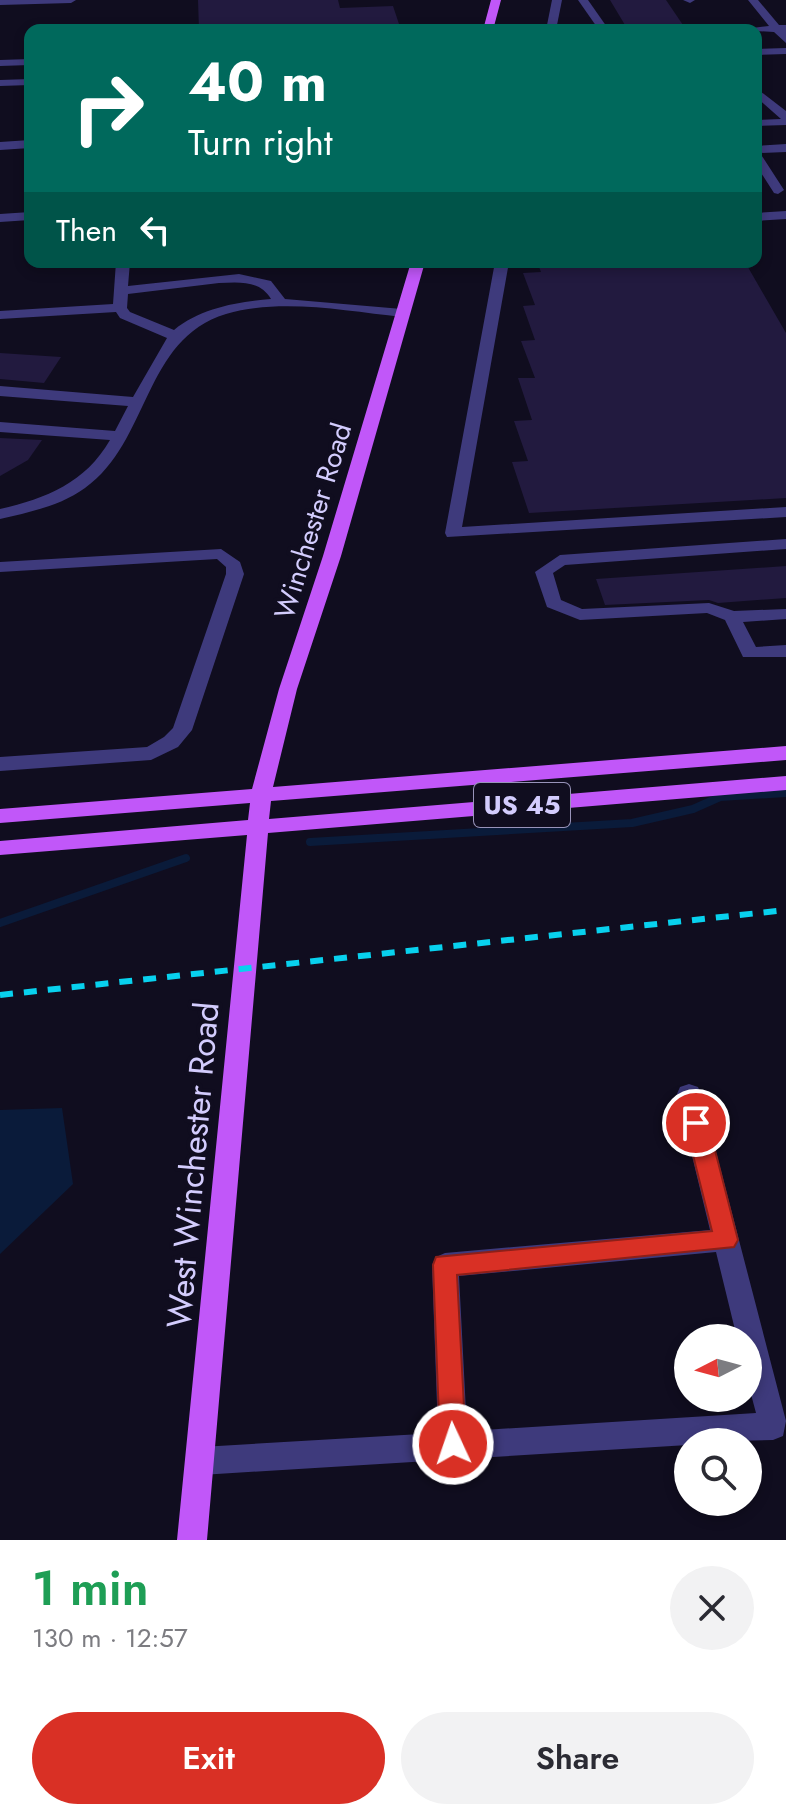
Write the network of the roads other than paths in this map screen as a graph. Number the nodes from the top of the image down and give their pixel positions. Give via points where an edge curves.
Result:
1 (71, 0) edge
2 (496, 0) edge
3 (557, 0) edge
4 (583, 0) edge
5 (753, 0) edge
6 (768, 0) edge
7 (0, 2) edge
8 (490, 24) edge
9 (552, 24) edge
10 (600, 24) edge
11 (783, 26) edge
12 (762, 28) edge
13 (786, 40) edge
14 (786, 51) edge
15 (762, 52) edge
16 (24, 62) edge
17 (0, 63) edge
18 (24, 82) edge
19 (0, 83) edge
20 (762, 97) edge
21 (786, 119) edge
22 (762, 122) edge
23 (24, 144) edge
24 (0, 146) edge
25 (786, 148) edge
26 (762, 150) edge
27 (762, 166) edge
28 (777, 190) edge
29 (786, 215) edge
30 (24, 216) edge
31 (762, 217) edge
32 (0, 218) edge
33 (123, 268) edge
34 (416, 268) edge
35 (501, 268) edge
36 (121, 291) junction
37 (281, 304) junction
38 (120, 308) junction
39 (402, 313) junction
40 (0, 315) edge
41 (175, 336) junction
42 (0, 391) edge
43 (138, 402) junction
44 (0, 427) edge
45 (121, 436) junction
46 (786, 512) edge
47 (0, 514) edge
48 (786, 544) edge
49 (0, 567) edge
50 (786, 614) edge
51 (732, 617) junction
52 (786, 651) edge
53 (786, 753) edge
54 (0, 764) edge
55 (786, 783) edge
56 (261, 795) junction
57 (0, 816) edge
58 (257, 827) junction
59 (0, 848) edge
60 (689, 1094) dead end
61 (726, 1240) junction
62 (453, 1444) junction
63 (201, 1461) junction
64 (192, 1540) edge

1 - 7 street
2 - 8 main road
3 - 9 street
4 - 10 street
5 - 11 street
6 - 11 street
11 - 12 street
11 - 13 street
14 - 15 street
16 - 17 street
18 - 19 street
20 - 21 street
21 - 22 street
23 - 24 street
25 - 26 street
27 - 28 street
29 - 31 street
30 - 32 street
33 - 36 street
34 - 39 main road, Winchester Road
35 - 46 street via 453,533
36 - 37 street via 225,278 259,280
36 - 38 street
37 - 39 street
37 - 41 street via 211,315
38 - 40 street
38 - 41 street
39 - 56 main road, Winchester Road
41 - 43 street
42 - 43 street
43 - 45 street
44 - 45 street
45 - 47 street via 110,457 77,489 53,501
48 - 51 street via 560,560 544,572 553,603 580,615 709,608
49 - 54 street via 221,554 235,574 182,730 171,742 151,753
50 - 51 street
51 - 52 street via 750,653
53 - 56 main road, US 45
55 - 58 main road, US 45
56 - 57 main road, US 45
56 - 58 main road, West Winchester Road
58 - 59 main road, US 45
58 - 63 main road, West Winchester Road
60 - 61 street
61 - 62 street via 445,1265
61 - 62 street via 773,1426
62 - 63 street
63 - 64 main road, West Winchester Road

